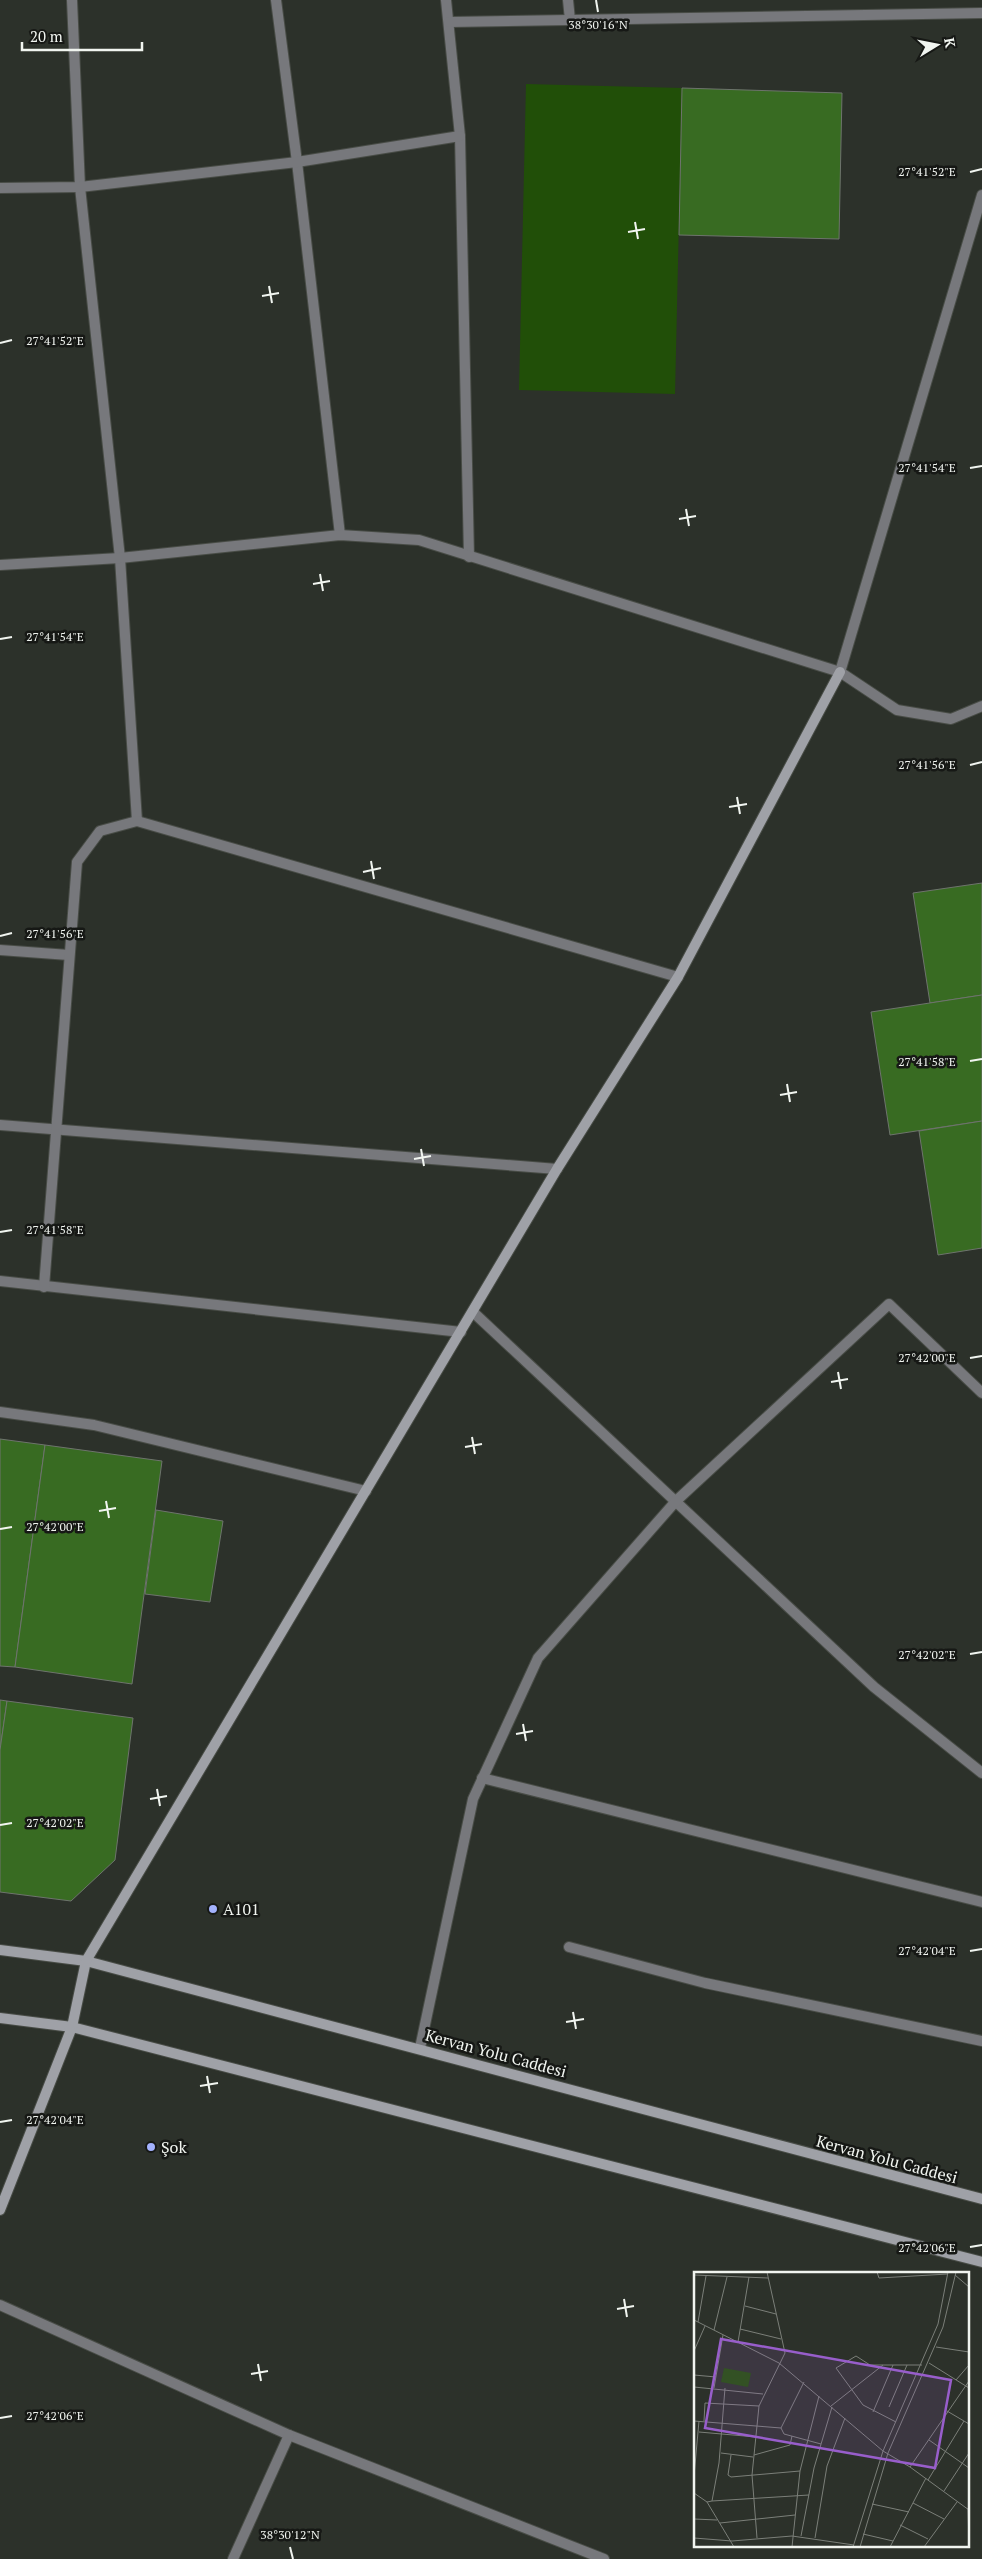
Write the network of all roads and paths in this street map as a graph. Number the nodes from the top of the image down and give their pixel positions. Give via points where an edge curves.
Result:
1 (72, 0) edge
2 (276, 0) edge
3 (446, 0) edge
4 (568, 0) edge
5 (982, 13) edge
6 (570, 20) junction
7 (449, 22) junction
8 (460, 136) junction
9 (297, 162) junction
10 (80, 187) junction
11 (0, 188) edge
12 (982, 195) edge
13 (340, 535) junction
14 (469, 557) junction
15 (120, 558) junction
16 (0, 565) edge
17 (840, 672) junction
18 (982, 706) edge
19 (137, 821) junction
20 (0, 950) edge
21 (69, 955) junction
22 (678, 977) junction
23 (0, 1125) edge
24 (56, 1129) junction
25 (557, 1169) junction
26 (0, 1281) edge
27 (44, 1287) junction
28 (473, 1312) junction
29 (461, 1332) junction
30 (982, 1393) edge
31 (0, 1412) edge
32 (366, 1491) junction
33 (676, 1501) junction
34 (982, 1773) edge
35 (482, 1778) junction
36 (982, 1902) edge
37 (569, 1947) dead end
38 (0, 1950) edge
39 (86, 1961) junction
40 (0, 2018) edge
41 (72, 2027) junction
42 (982, 2041) edge
43 (420, 2048) junction
44 (982, 2200) edge
45 (0, 2210) edge
46 (982, 2262) edge
47 (0, 2305) edge
48 (289, 2435) junction
49 (233, 2559) edge
50 (604, 2559) edge

1 - 10 street
2 - 9 street
3 - 7 street
4 - 6 street
5 - 6 street
6 - 7 street
7 - 8 street
8 - 9 street
8 - 14 street
9 - 10 street
9 - 13 street
10 - 11 street
10 - 15 street
12 - 17 street
13 - 14 street via 419,540
13 - 15 street
14 - 17 street
15 - 16 street
15 - 19 street
17 - 18 street via 898,710 951,720
17 - 22 main road
19 - 21 street via 100,831 77,862
19 - 22 street
20 - 21 street
21 - 24 street
22 - 25 main road
23 - 24 street
24 - 25 street
24 - 27 street
25 - 28 main road
26 - 27 street
27 - 29 street
28 - 29 main road
28 - 33 street
29 - 32 main road
30 - 33 street via 889,1304
31 - 32 street via 94,1425
32 - 39 main road
33 - 34 street via 874,1687
33 - 35 street via 538,1658
35 - 36 street
35 - 43 street via 473,1799
37 - 42 street via 705,1983
38 - 39 main road, Kervan Yolu Caddesi
39 - 41 main road
39 - 43 main road, Kervan Yolu Caddesi
40 - 41 main road
41 - 45 main road
41 - 46 main road
43 - 44 main road, Kervan Yolu Caddesi
47 - 48 street
48 - 49 street
48 - 50 street

